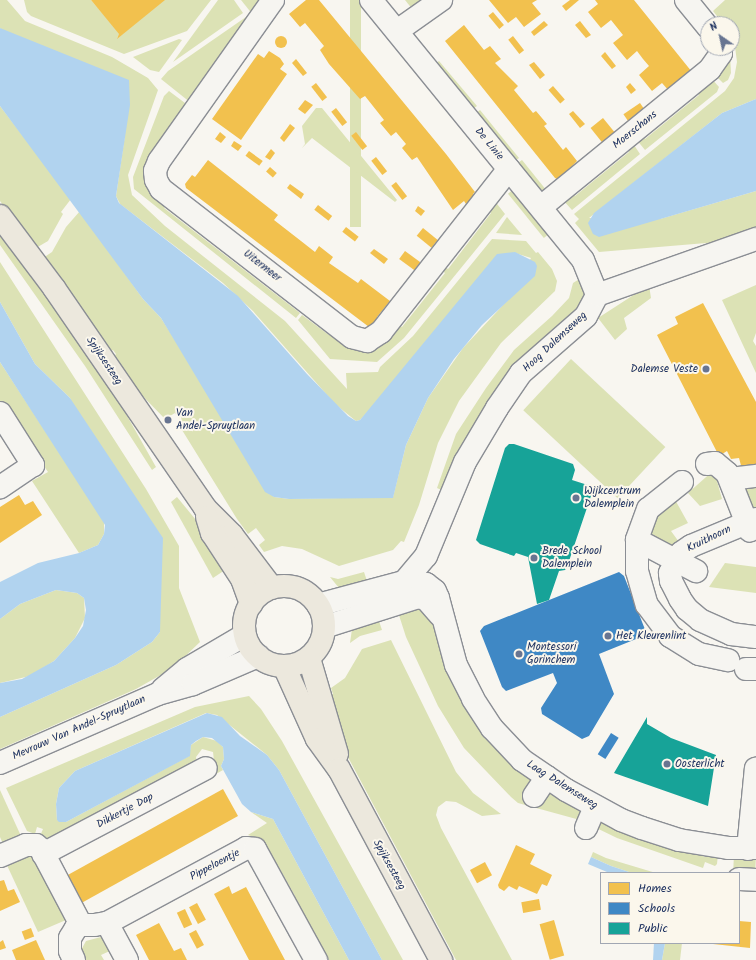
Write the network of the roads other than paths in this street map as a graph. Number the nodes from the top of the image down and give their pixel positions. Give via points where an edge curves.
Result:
1 (273, 0) edge
2 (371, 0) edge
3 (441, 0) edge
4 (686, 0) edge
5 (700, 17) edge
6 (397, 32) junction
7 (719, 56) edge
8 (509, 169) junction
9 (541, 207) junction
10 (0, 216) edge
11 (756, 240) edge
12 (597, 295) junction
13 (0, 413) edge
14 (707, 464) dead end
15 (756, 476) edge
16 (730, 479) junction
17 (682, 482) dead end
18 (0, 487) edge
19 (205, 508) junction
20 (751, 524) edge
21 (637, 540) junction
22 (675, 561) junction
23 (696, 571) dead end
24 (272, 588) junction
25 (410, 588) junction
26 (251, 604) junction
27 (318, 605) junction
28 (324, 627) junction
29 (245, 635) junction
30 (756, 637) edge
31 (258, 656) junction
32 (309, 658) junction
33 (734, 665) edge
34 (284, 666) junction
35 (158, 694) junction
36 (0, 763) edge
37 (206, 768) dead end
38 (756, 768) edge
39 (339, 769) junction
40 (547, 777) junction
41 (534, 796) dead end
42 (595, 807) junction
43 (586, 828) dead end
44 (752, 848) edge
45 (44, 854) junction
46 (0, 856) edge
47 (740, 879) edge
48 (756, 880) edge
49 (107, 923) junction
50 (81, 925) junction
51 (74, 960) edge
52 (128, 960) edge
53 (316, 960) edge
54 (441, 960) edge

1 - 8 street, Uitermeer via 160,161 155,171 156,180 161,189 352,337 367,341 381,332
2 - 6 street, De Linie
3 - 6 street
4 - 5 street
6 - 8 street, De Linie
7 - 9 street, Moerschans via 710,69
8 - 9 street, De Linie
9 - 12 street, De Linie via 583,260
10 - 19 main road, Spijksesteeg via 54,288
11 - 12 street
12 - 25 street, Hoog Dalemseweg via 586,316 521,373 497,408 465,462
13 - 18 street via 33,465
14 - 16 street, Kruithoorn via 715,463
15 - 16 street
16 - 20 street, Kruithoorn
17 - 21 street via 648,509
19 - 24 main road, Spijksesteeg via 232,535
19 - 26 main road, Spijksesteeg via 212,533 242,579
20 - 22 street, Kruithoorn via 691,546 680,553
21 - 22 street, Kruithoorn
21 - 33 street via 637,571 648,605 661,627 699,654
22 - 23 street, Kruithoorn
22 - 30 street, Kruithoorn via 670,573 671,581 687,609 711,626 736,635
24 - 26 main road
24 - 27 main road via 298,589
25 - 27 street
25 - 28 street
25 - 40 street, Laag Dalemseweg via 435,591 456,665 483,715 522,760
26 - 29 main road via 245,619
27 - 28 main road
28 - 32 main road via 320,644
29 - 31 main road
29 - 35 street, Mevrouw Van Andel-Spruytlaan via 187,669
31 - 34 main road via 266,662
31 - 35 street, Mevrouw Van Andel-Spruytlaan via 193,684
32 - 34 main road
32 - 39 main road, Spijksesteeg via 317,693 336,748
34 - 39 main road, Spijksesteeg via 317,739
35 - 36 street, Mevrouw Van Andel-Spruytlaan
37 - 45 street, Dikkertje Dap
38 - 44 street
39 - 54 main road, Spijksesteeg
40 - 41 street
40 - 42 street, Laag Dalemseweg
42 - 43 street
42 - 44 street, Laag Dalemseweg via 621,820 679,840
45 - 46 street via 41,849 31,844
45 - 50 street
47 - 48 street
49 - 50 street
49 - 52 street
49 - 53 street, Pippeloentje via 251,848 257,851
50 - 51 street via 70,938 70,951

